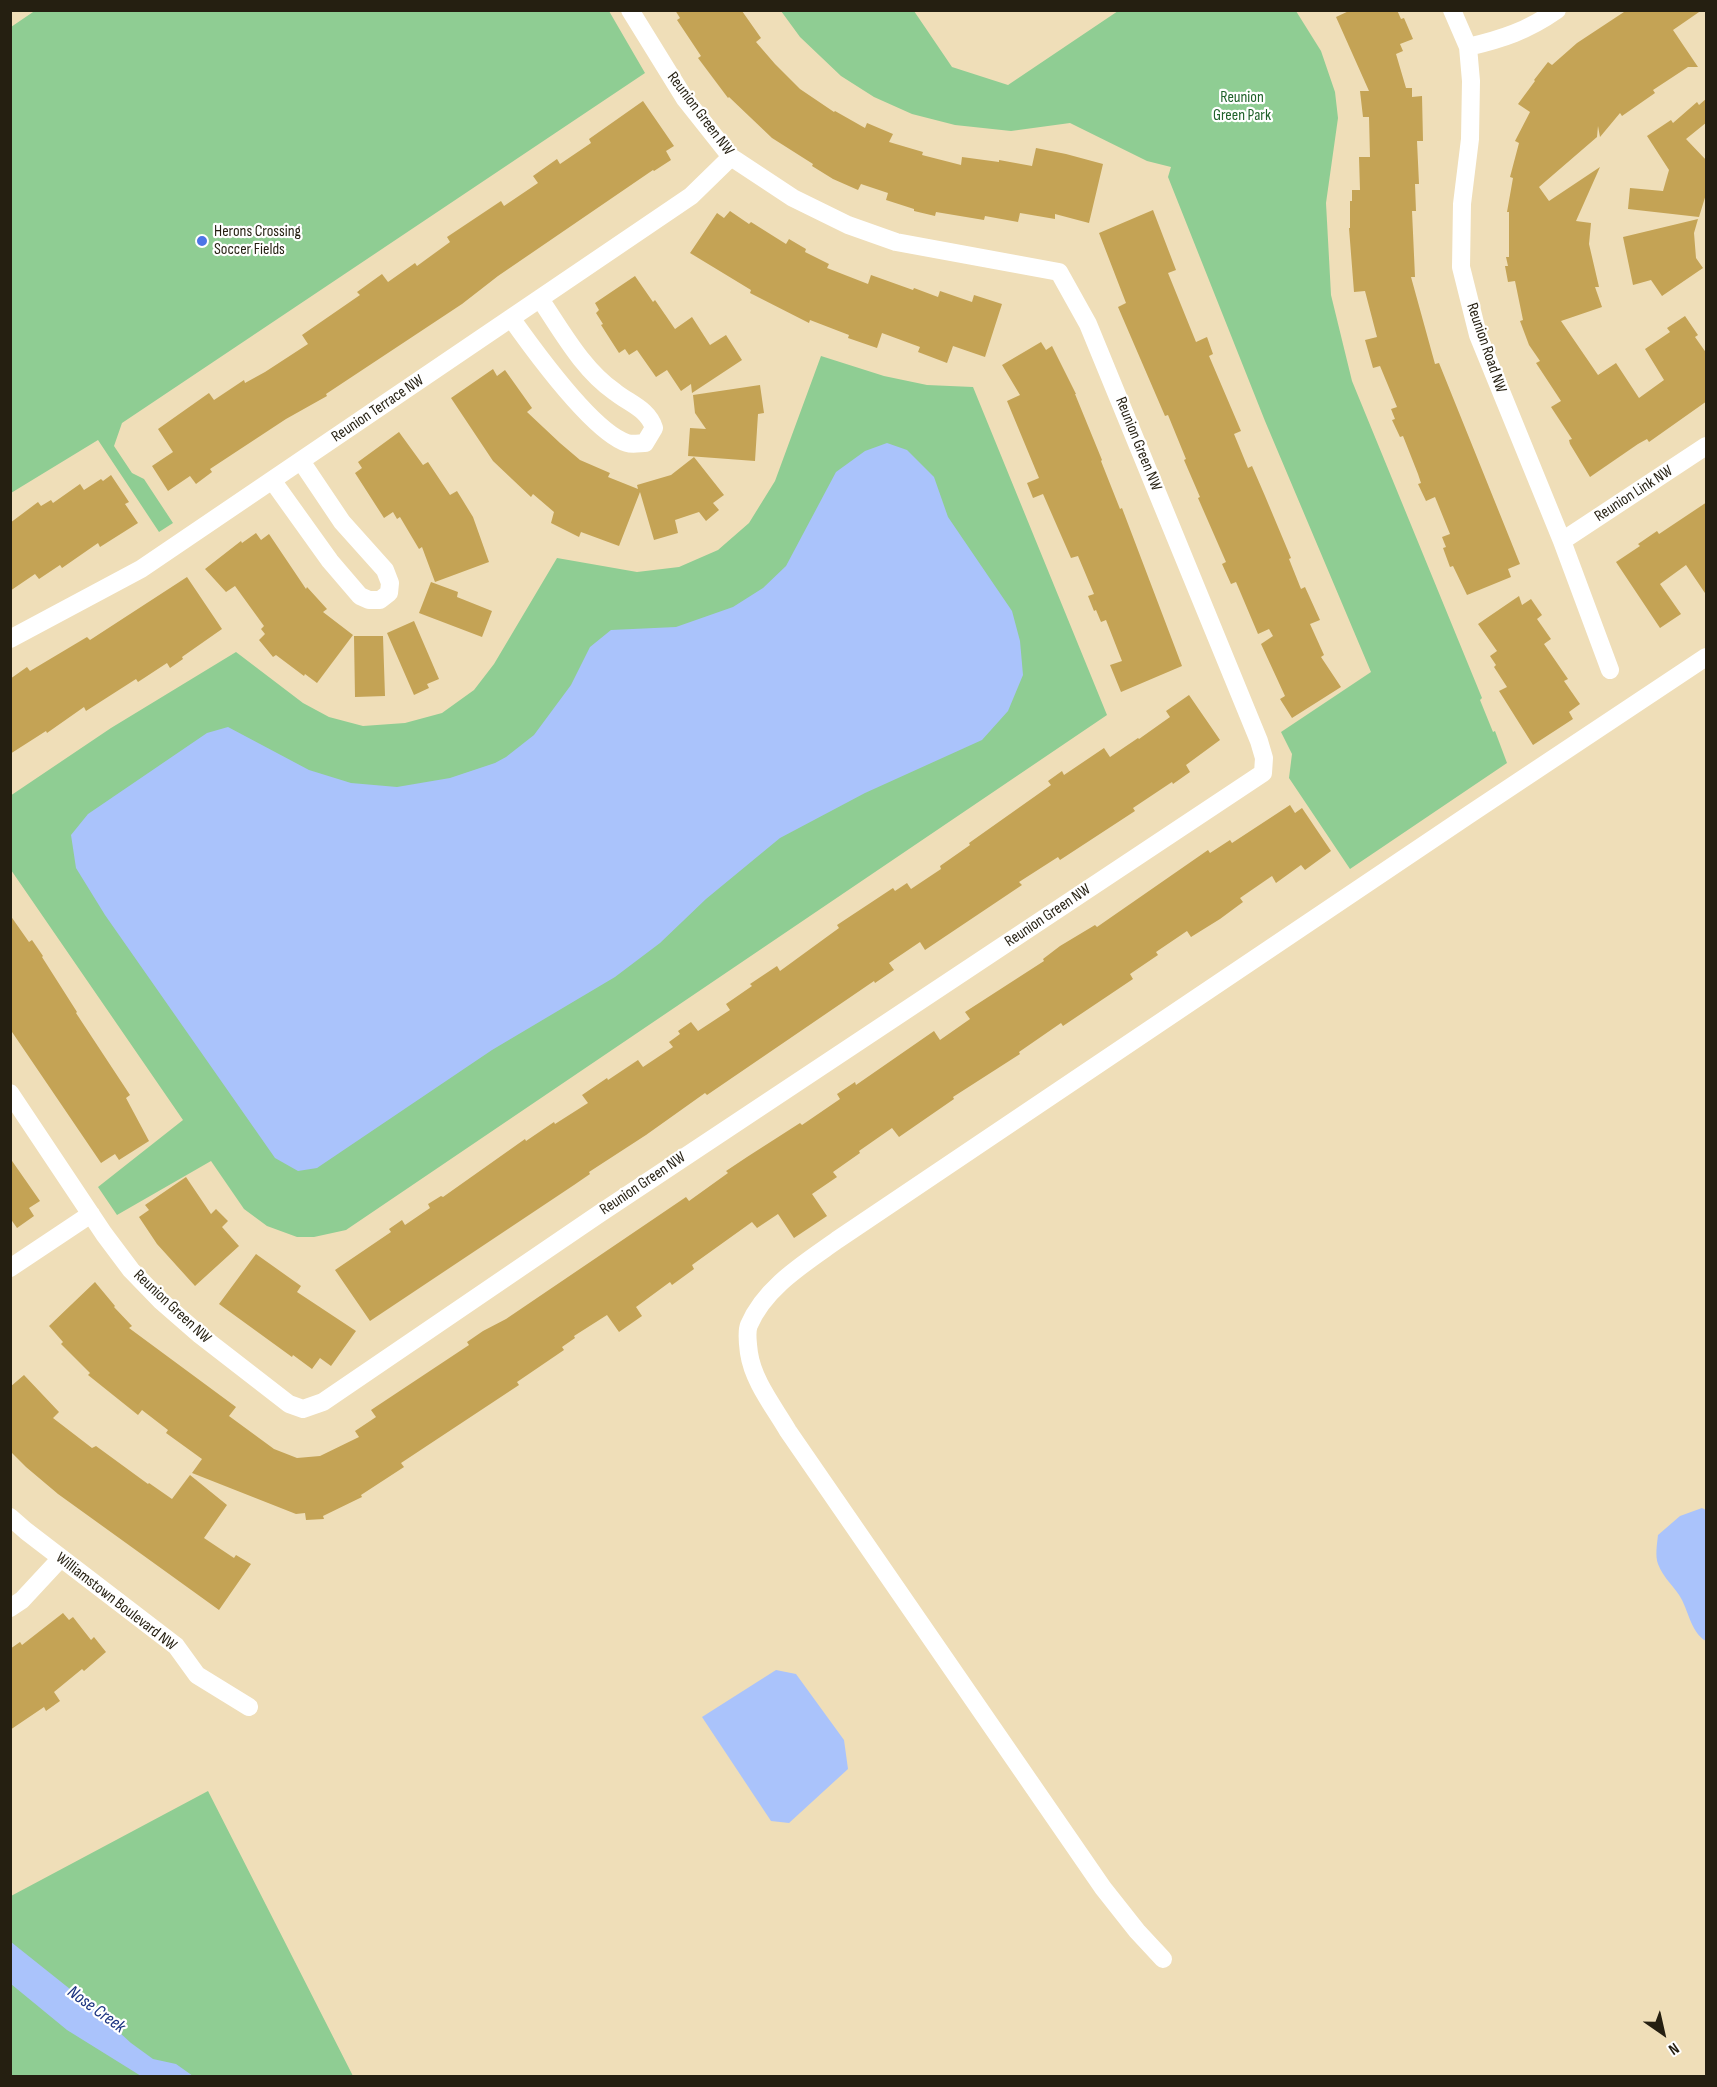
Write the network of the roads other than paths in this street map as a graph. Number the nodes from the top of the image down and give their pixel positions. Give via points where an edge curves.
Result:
1 (630, 10) edge
2 (1452, 10) edge
3 (1557, 10) edge
4 (1468, 47) junction
5 (731, 157) junction
6 (540, 299) junction
7 (511, 318) junction
8 (1707, 446) edge
9 (301, 461) junction
10 (272, 480) junction
11 (1562, 541) junction
12 (10, 639) edge
13 (1707, 657) edge
14 (1610, 670) dead end
15 (10, 1093) edge
16 (91, 1214) junction
17 (10, 1268) edge
18 (10, 1517) edge
19 (61, 1557) junction
20 (10, 1608) edge
21 (249, 1707) dead end
22 (1163, 1959) dead end

1 - 5 street, Reunion Green NW via 685,99
2 - 4 street, Reunion Road NW
3 - 4 street via 1507,37
4 - 11 street, Reunion Road NW via 1470,139 1462,204 1461,267 1478,335
5 - 6 street, Reunion Terrace NW via 691,196
5 - 16 street, Reunion Green NW via 793,198 848,225 896,242 1059,272 1088,324 1259,741 1263,774 599,1214 323,1402 303,1409 289,1404 200,1335 131,1270
6 - 7 street, Reunion Terrace NW
6 - 7 street via 596,375 650,417 654,428 645,443 629,444 614,437 585,410
7 - 9 street, Reunion Terrace NW
8 - 11 street, Reunion Link NW
9 - 10 street, Reunion Terrace NW
9 - 10 street via 342,522 385,570 389,593 380,600 360,596
10 - 12 street, Reunion Terrace NW via 141,569
11 - 14 street, Reunion Road NW
13 - 22 street via 837,1240 768,1295 747,1327 749,1354 760,1384 788,1431 1104,1888
15 - 16 street, Reunion Green NW
16 - 17 street
18 - 19 street, Williamstown Boulevard NW
19 - 20 street
19 - 21 street, Williamstown Boulevard NW via 176,1646 197,1675

